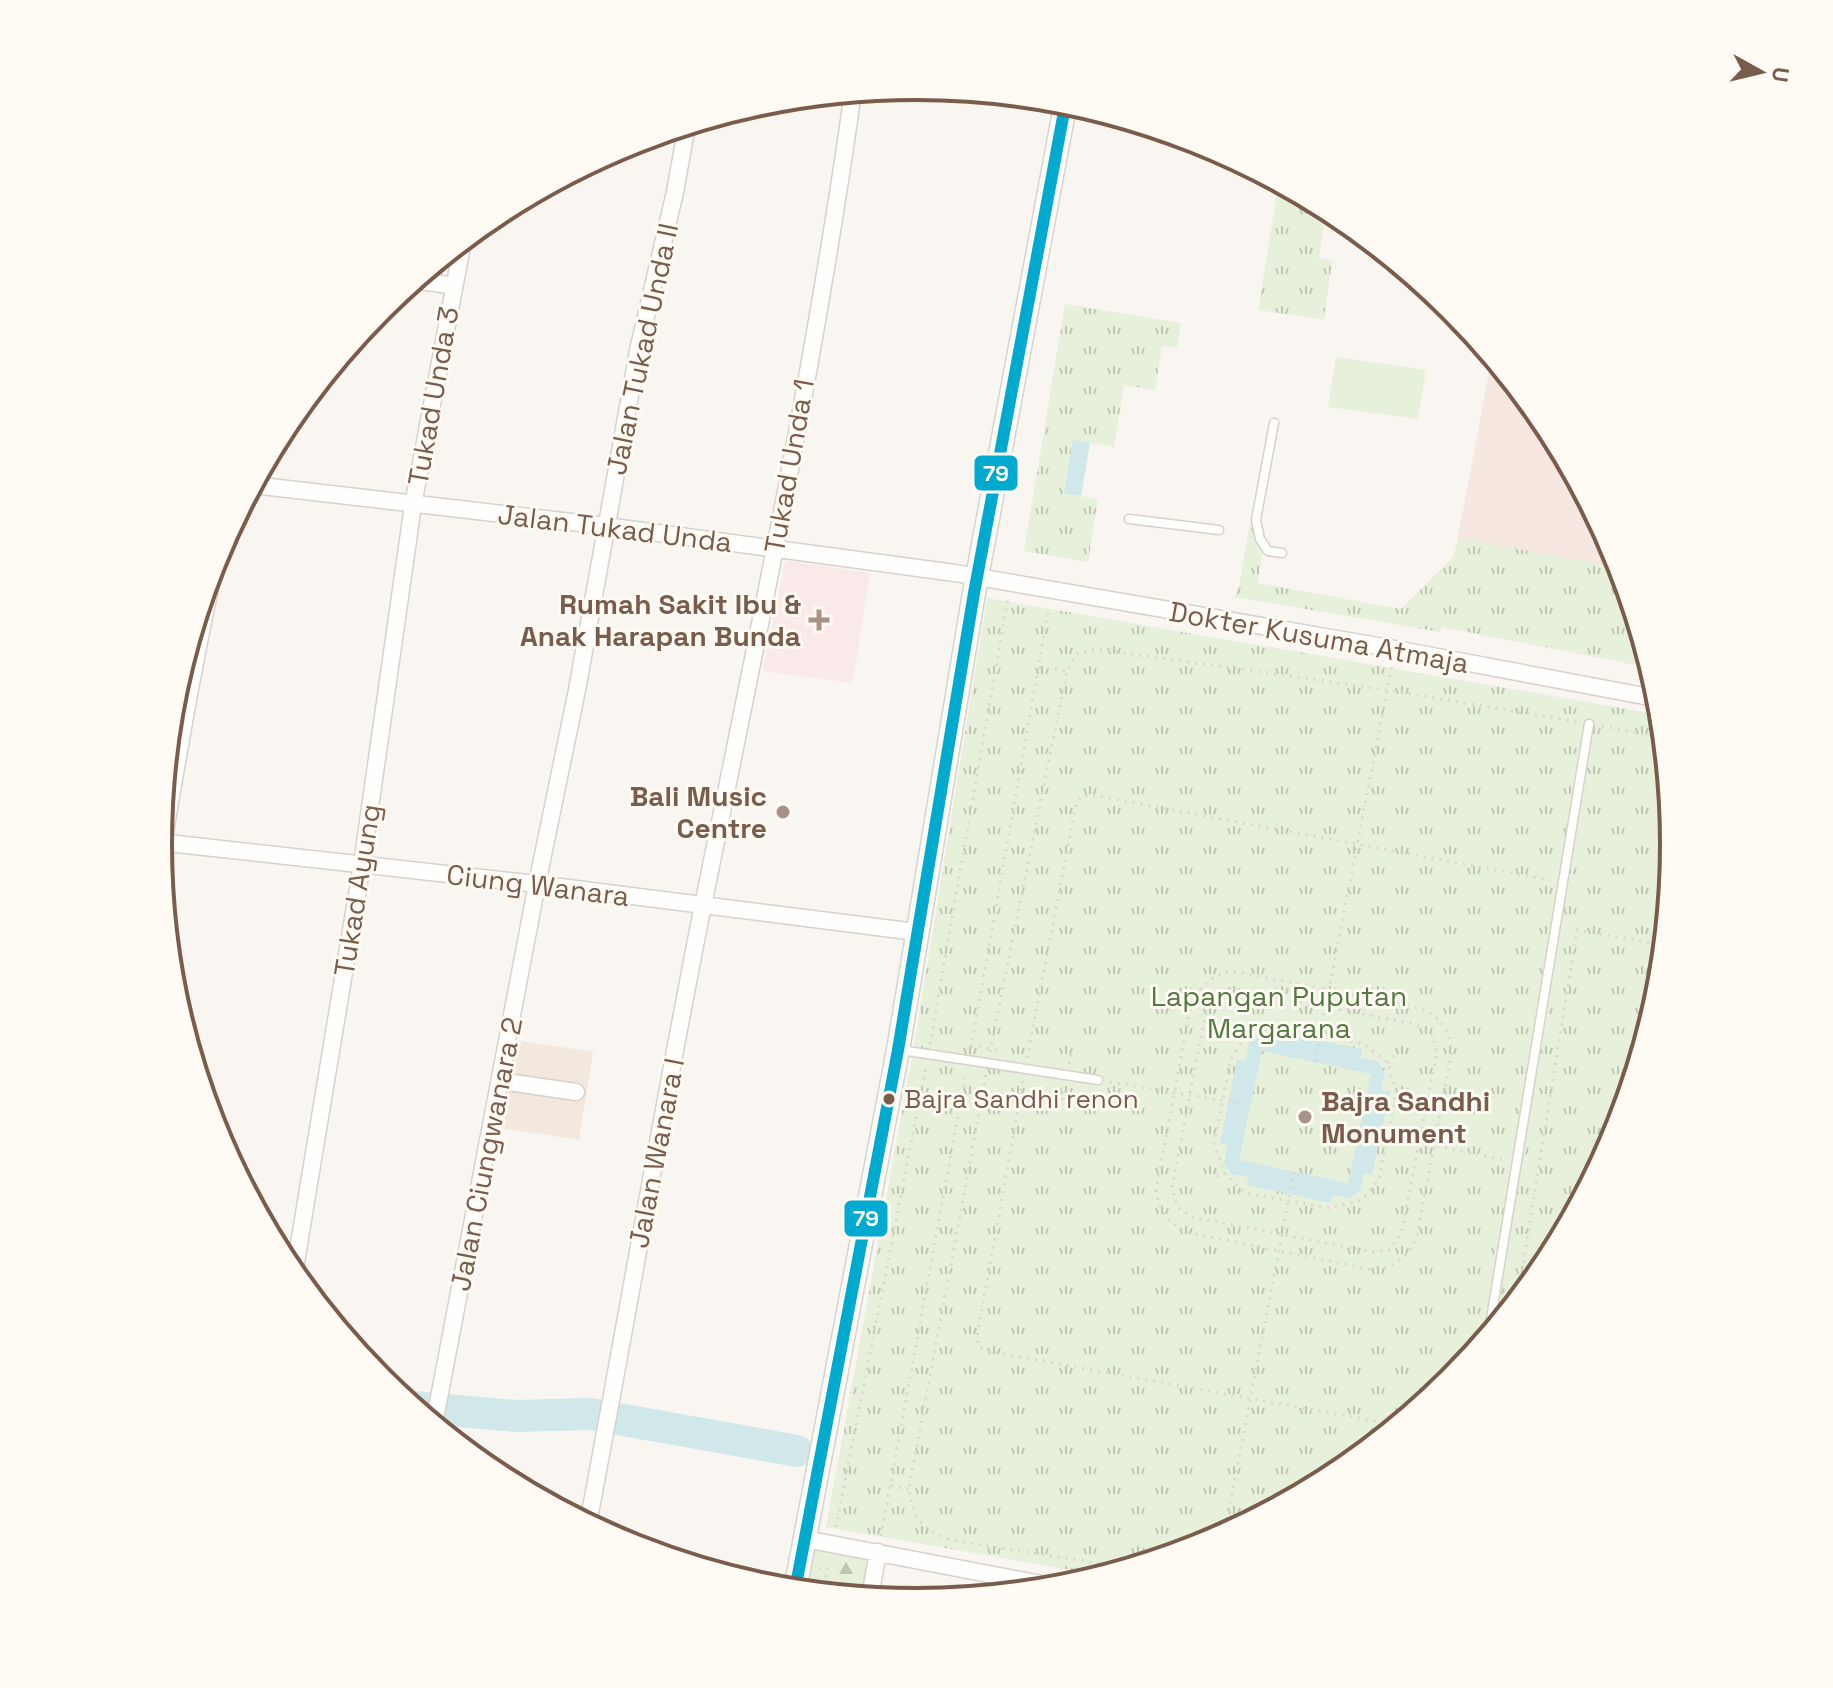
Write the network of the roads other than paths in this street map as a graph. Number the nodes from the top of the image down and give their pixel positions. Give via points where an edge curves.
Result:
1 (851, 103) edge
2 (1064, 114) edge
3 (685, 137) edge
4 (460, 258) edge
5 (429, 282) edge
6 (454, 286) junction
7 (1274, 423) dead end
8 (264, 486) edge
9 (413, 505) junction
10 (1129, 519) dead end
11 (606, 526) junction
12 (1219, 530) dead end
13 (775, 548) junction
14 (1282, 553) dead end
15 (977, 578) junction
16 (189, 689) edge
17 (1645, 696) edge
18 (183, 722) edge
19 (1589, 724) road end
20 (172, 843) edge
21 (362, 864) junction
22 (537, 884) junction
23 (704, 905) junction
24 (916, 932) junction
25 (898, 1050) junction
26 (1098, 1080) road end
27 (501, 1081) junction
28 (576, 1092) dead end
29 (297, 1256) edge
30 (1491, 1316) edge
31 (436, 1411) edge
32 (590, 1512) edge
33 (805, 1539) junction
34 (878, 1552) junction
35 (797, 1578) edge
36 (1023, 1580) edge
37 (872, 1586) edge

1 - 13 street, Tukad Unda 1
2 - 15 main road
3 - 11 street, Jalan Tukad Unda II
4 - 6 street, Tukad Unda 3
5 - 6 street
6 - 9 street, Tukad Unda 3
7 - 14 lane via 1256,520 1268,551
8 - 9 street, Jalan Tukad Unda
9 - 11 street, Jalan Tukad Unda
9 - 21 street, Tukad Ayung
10 - 12 lane
11 - 13 street, Jalan Tukad Unda
11 - 22 street, Jalan Tukad Unda II
13 - 15 street, Jalan Tukad Unda
13 - 23 street, Tukad Unda 1
15 - 17 street, Dokter Kusuma Atmaja
15 - 24 main road
16 - 18 street
19 - 30 lane
20 - 21 street, Ciung Wanara
21 - 22 street, Ciung Wanara
21 - 29 street, Tukad Ayung
22 - 23 street, Ciung Wanara
22 - 27 street, Jalan Ciungwanara 2
23 - 24 street, Ciung Wanara
23 - 32 street, Jalan Wanara I
24 - 25 main road
25 - 26 lane
25 - 33 main road
27 - 28 street
27 - 31 street, Jalan Ciungwanara 2
33 - 34 street
33 - 35 main road
34 - 36 street
34 - 37 street

